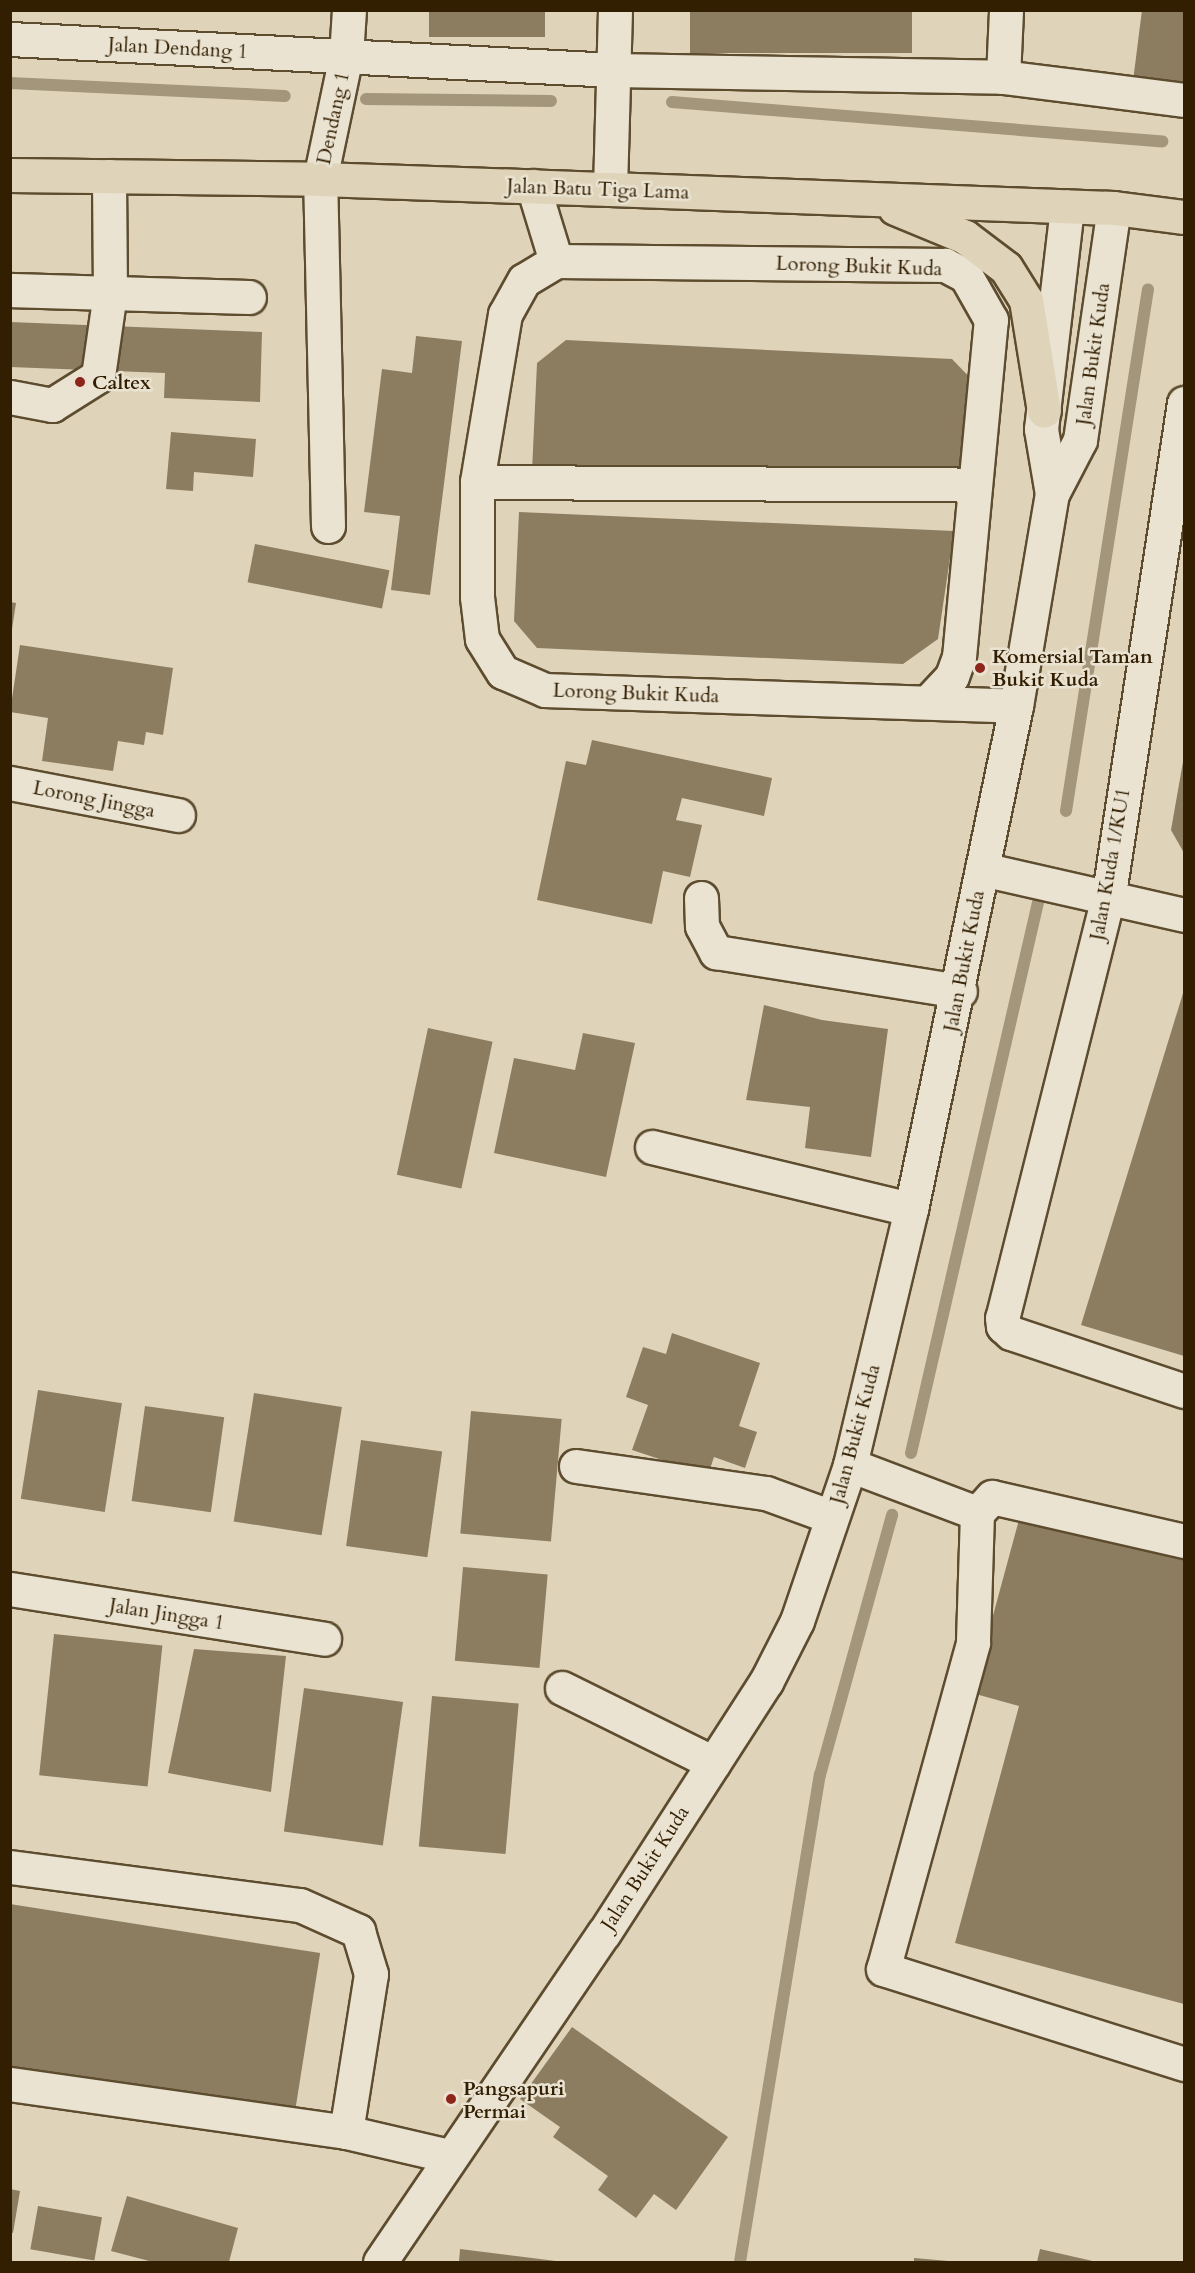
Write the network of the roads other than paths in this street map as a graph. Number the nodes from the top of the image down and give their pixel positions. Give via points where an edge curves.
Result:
1 (349, 10) edge
2 (615, 10) edge
3 (1006, 10) edge
4 (10, 39) edge
5 (346, 56) junction
6 (613, 70) junction
7 (1003, 77) junction
8 (1185, 100) edge
9 (10, 176) edge
10 (109, 176) junction
11 (320, 179) junction
12 (533, 186) junction
13 (610, 189) junction
14 (874, 199) junction
15 (1067, 207) junction
16 (1114, 208) junction
17 (1185, 217) edge
18 (556, 261) junction
19 (10, 290) edge
20 (110, 293) junction
21 (249, 297) dead end
22 (10, 397) edge
23 (1185, 403) edge
24 (1044, 411) junction
25 (477, 482) junction
26 (974, 485) junction
27 (1052, 494) junction
28 (328, 526) dead end
29 (928, 702) junction
30 (1016, 706) junction
31 (10, 783) edge
32 (178, 815) dead end
33 (982, 869) junction
34 (1108, 897) junction
35 (701, 898) dead end
36 (1185, 915) edge
37 (960, 991) junction
38 (652, 1147) dead end
39 (911, 1209) junction
40 (1185, 1391) edge
41 (850, 1465) junction
42 (576, 1466) dead end
43 (977, 1513) junction
44 (832, 1517) junction
45 (1185, 1541) edge
46 (10, 1589) edge
47 (324, 1639) dead end
48 (562, 1688) dead end
49 (714, 1763) junction
50 (10, 1867) edge
51 (1185, 2064) edge
52 (10, 2084) edge
53 (346, 2132) junction
54 (449, 2156) junction
55 (380, 2262) edge

1 - 5 street, Dendang 1
2 - 6 street
3 - 7 street
4 - 5 street, Jalan Dendang 1
5 - 6 street, Jalan Dendang 1
5 - 11 street, Dendang 1
6 - 7 street, Jalan Dendang 1
6 - 13 street
7 - 8 street, Jalan Dendang 1
9 - 10 main road, Jalan Batu Tiga Lama
10 - 11 main road, Jalan Batu Tiga Lama
10 - 20 street
11 - 12 main road, Jalan Batu Tiga Lama
11 - 28 street, Dendang 1
12 - 13 main road, Jalan Batu Tiga Lama
12 - 18 street
13 - 14 main road, Jalan Batu Tiga Lama
14 - 15 main road, Jalan Batu Tiga Lama
14 - 24 main road via 965,237 1006,268 1026,300
15 - 16 main road, Jalan Batu Tiga Lama
15 - 24 street, Jalan Bukit Kuda
16 - 17 main road, Jalan Batu Tiga Lama
16 - 27 street, Jalan Bukit Kuda via 1080,440
18 - 25 street, Lorong Bukit Kuda via 524,280 505,314
18 - 26 street, Lorong Bukit Kuda via 945,265 966,276 991,320
19 - 20 street
20 - 21 street
20 - 22 street via 98,376 52,405
23 - 34 street, Jalan Kuda 1/KU1
24 - 27 street, Jalan Bukit Kuda via 1041,429
25 - 26 street
25 - 29 street, Lorong Bukit Kuda via 477,597 482,639 503,672 545,690
26 - 29 street, Lorong Bukit Kuda via 959,657 952,676
27 - 30 street, Jalan Bukit Kuda
29 - 30 street, Lorong Bukit Kuda
30 - 33 street, Jalan Bukit Kuda
31 - 32 street, Lorong Jingga
33 - 34 street
33 - 37 street, Jalan Bukit Kuda
34 - 36 street
34 - 40 street, Jalan Kuda 1/KU1 via 1003,1326 1011,1333
35 - 37 street via 702,926 716,952
37 - 39 street, Jalan Bukit Kuda
38 - 39 street
39 - 41 street, Jalan Bukit Kuda
41 - 43 street
41 - 44 street, Jalan Bukit Kuda
42 - 44 street via 766,1493
43 - 45 street via 992,1497
43 - 51 street via 973,1643 883,1969
44 - 49 street, Jalan Bukit Kuda via 797,1621 766,1682
46 - 47 street, Jalan Jingga 1
48 - 49 street
49 - 54 street, Jalan Bukit Kuda via 604,1933
50 - 53 street via 300,1905 358,1931 371,1974
52 - 53 street
53 - 54 street
54 - 55 street, Jalan Bukit Kuda

